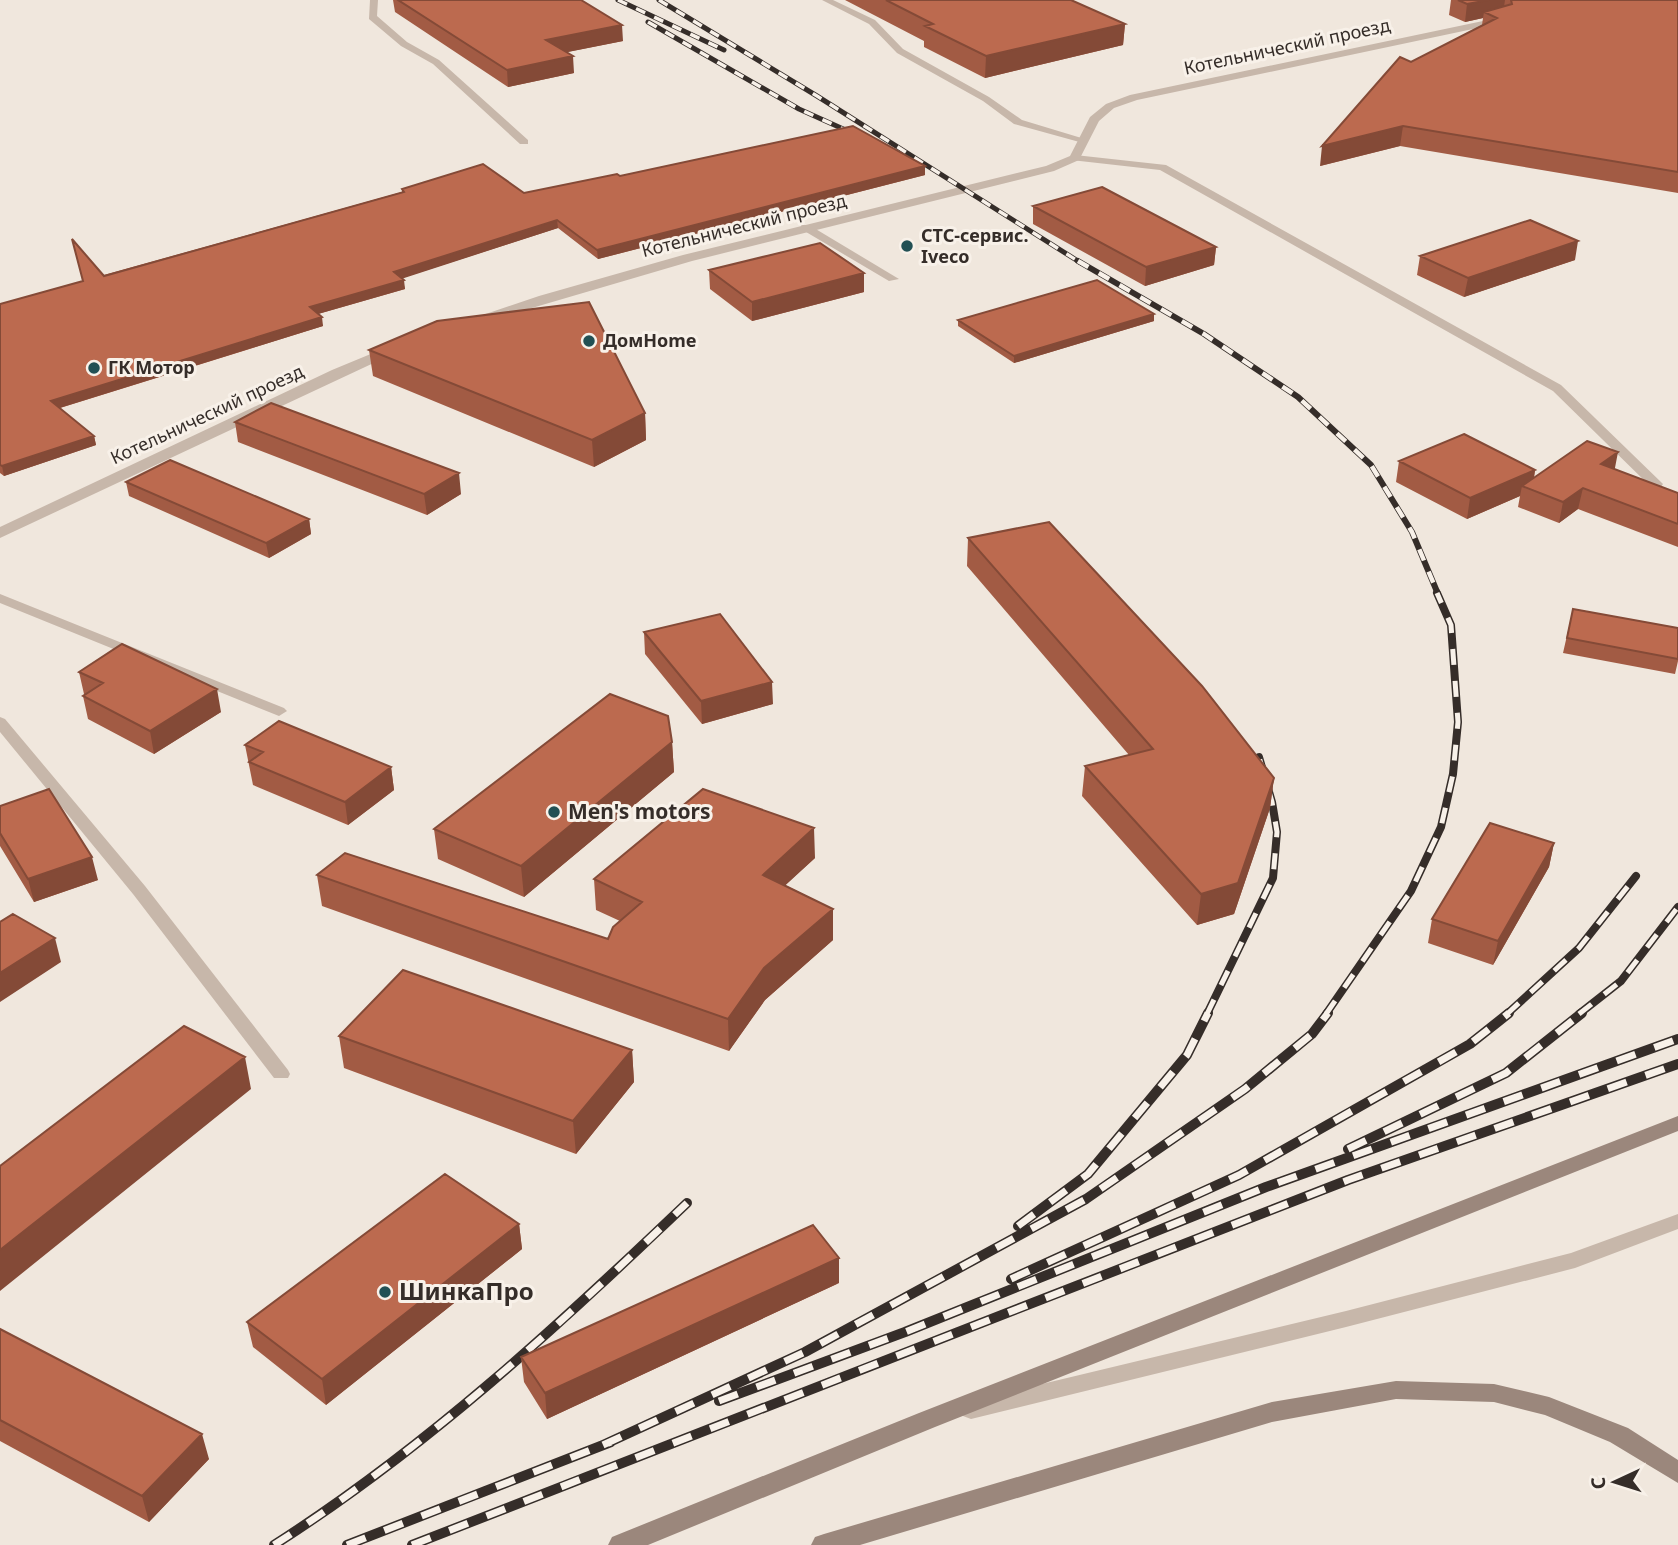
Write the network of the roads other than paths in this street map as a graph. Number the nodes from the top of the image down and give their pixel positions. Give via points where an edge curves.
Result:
1 (374, 0) edge
2 (827, 0) edge
3 (1502, 20) edge
4 (1083, 140) junction
5 (524, 142) dead end
6 (1075, 158) junction
7 (805, 227) junction
8 (893, 279) dead end
9 (463, 324) edge
10 (408, 343) edge
11 (1656, 484) edge
12 (0, 533) edge
13 (0, 598) edge
14 (279, 711) dead end
15 (0, 722) edge
16 (281, 1074) dead end
17 (1678, 1123) edge
18 (1678, 1221) edge
19 (927, 1420) junction
20 (1673, 1469) edge
21 (621, 1545) edge
22 (824, 1545) edge

1 - 5 lane via 372,17 404,44 436,62
2 - 4 lane via 872,22 900,51 1018,122
3 - 4 street, Котельнический проезд via 1134,97 1110,106 1094,119
4 - 6 street, Котельнический проезд
6 - 7 street, Котельнический проезд via 1050,170
6 - 11 lane via 1162,167 1557,388
7 - 8 lane
7 - 9 street, Котельнический проезд via 644,269
10 - 12 street, Котельнический проезд
13 - 14 lane
15 - 16 lane via 139,890
17 - 19 main road
18 - 19 lane via 1575,1260
19 - 21 main road
20 - 22 main road via 1619,1435 1549,1407 1494,1393 1396,1390 1272,1412

